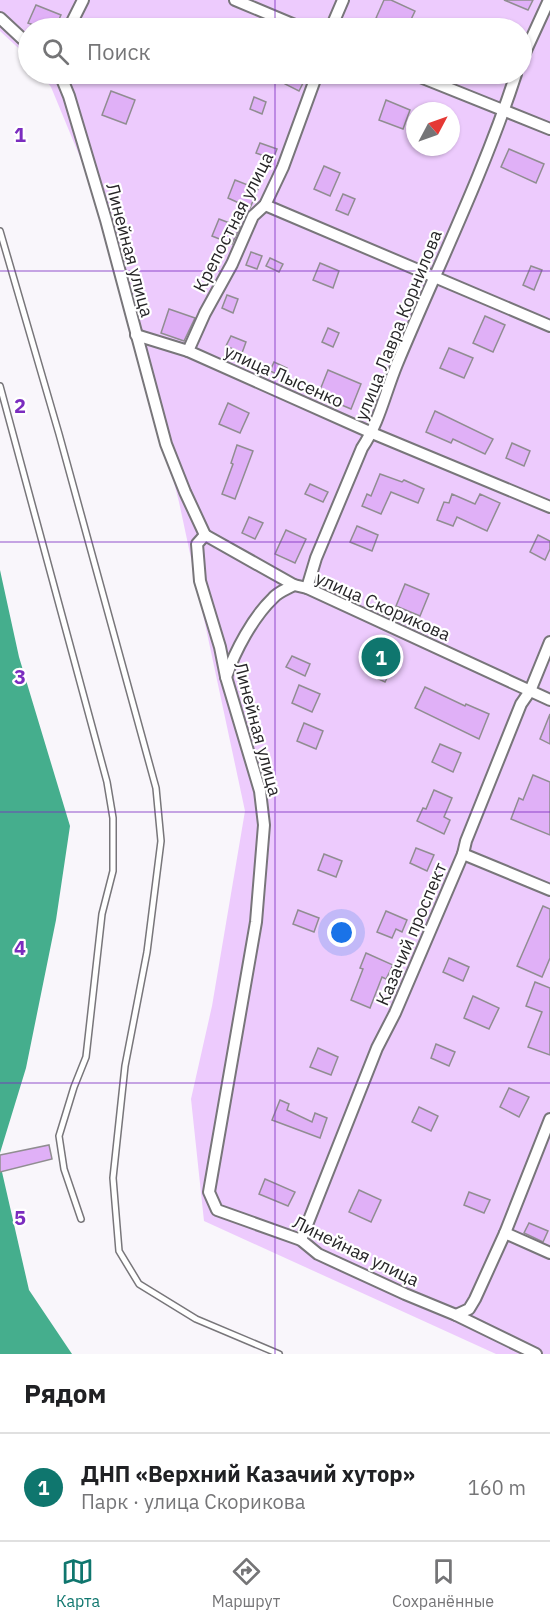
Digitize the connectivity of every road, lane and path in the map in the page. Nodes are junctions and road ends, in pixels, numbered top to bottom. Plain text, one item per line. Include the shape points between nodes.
1 (83, 0) edge
2 (235, 0) edge
3 (343, 0) edge
4 (549, 0) edge
5 (0, 18) edge
6 (74, 18) edge
7 (278, 18) edge
8 (335, 18) edge
9 (18, 35) edge
10 (532, 37) edge
11 (63, 84) edge
12 (313, 84) edge
13 (438, 84) edge
14 (513, 84) edge
15 (504, 110) junction
16 (550, 129) edge
17 (265, 205) junction
18 (0, 231) edge
19 (434, 277) junction
20 (550, 326) edge
21 (136, 335) junction
22 (188, 351) junction
23 (0, 386) edge
24 (372, 433) junction
25 (550, 507) edge
26 (206, 535) junction
27 (294, 585) junction
28 (307, 588) junction
29 (550, 642) edge
30 (226, 677) junction
31 (530, 691) junction
32 (550, 700) edge
33 (463, 854) junction
34 (550, 890) edge
35 (550, 1119) edge
36 (81, 1219) dead end
37 (505, 1233) junction
38 (301, 1240) junction
39 (550, 1253) edge
40 (456, 1315) junction
41 (279, 1354) edge
42 (536, 1354) edge

1 - 6 street
2 - 7 street
3 - 8 street
4 - 10 street
5 - 9 street
11 - 21 street, Линейная улица
12 - 17 street, Крепостная улица
13 - 15 street
14 - 15 street, улица Лавра Корнилова
15 - 16 street
15 - 19 street, улица Лавра Корнилова
17 - 19 street
17 - 22 street, Крепостная улица via 254,216
18 - 41 lane via 156,788 161,841 147,952 125,1066 113,1178 119,1251 139,1284 196,1319
19 - 20 street
19 - 24 street, улица Лавра Корнилова
21 - 22 street, улица Лысенко
21 - 26 street, Линейная улица via 166,444
22 - 24 street, улица Лысенко
23 - 36 lane via 107,782 113,818 113,871 102,914 86,1057 59,1136 64,1169
24 - 25 street, улица Лысенко
24 - 28 street, улица Лавра Корнилова via 362,448
26 - 27 street, улица Скорикова
26 - 30 street, Линейная улица via 197,544 200,581
27 - 28 street, улица Скорикова
27 - 30 street via 274,597 258,617 234,655
28 - 31 street, улица Скорикова
29 - 31 street, Казачий проспект
30 - 38 street, Линейная улица via 260,791 264,825 256,922 209,1192 218,1210
31 - 32 street, улица Скорикова
31 - 33 street, Казачий проспект via 521,704
33 - 34 street
33 - 38 street, Казачий проспект via 377,1048
35 - 37 street
37 - 39 street
37 - 40 street via 475,1299 469,1309
38 - 40 street, Линейная улица via 318,1254
40 - 42 street, Линейная улица

